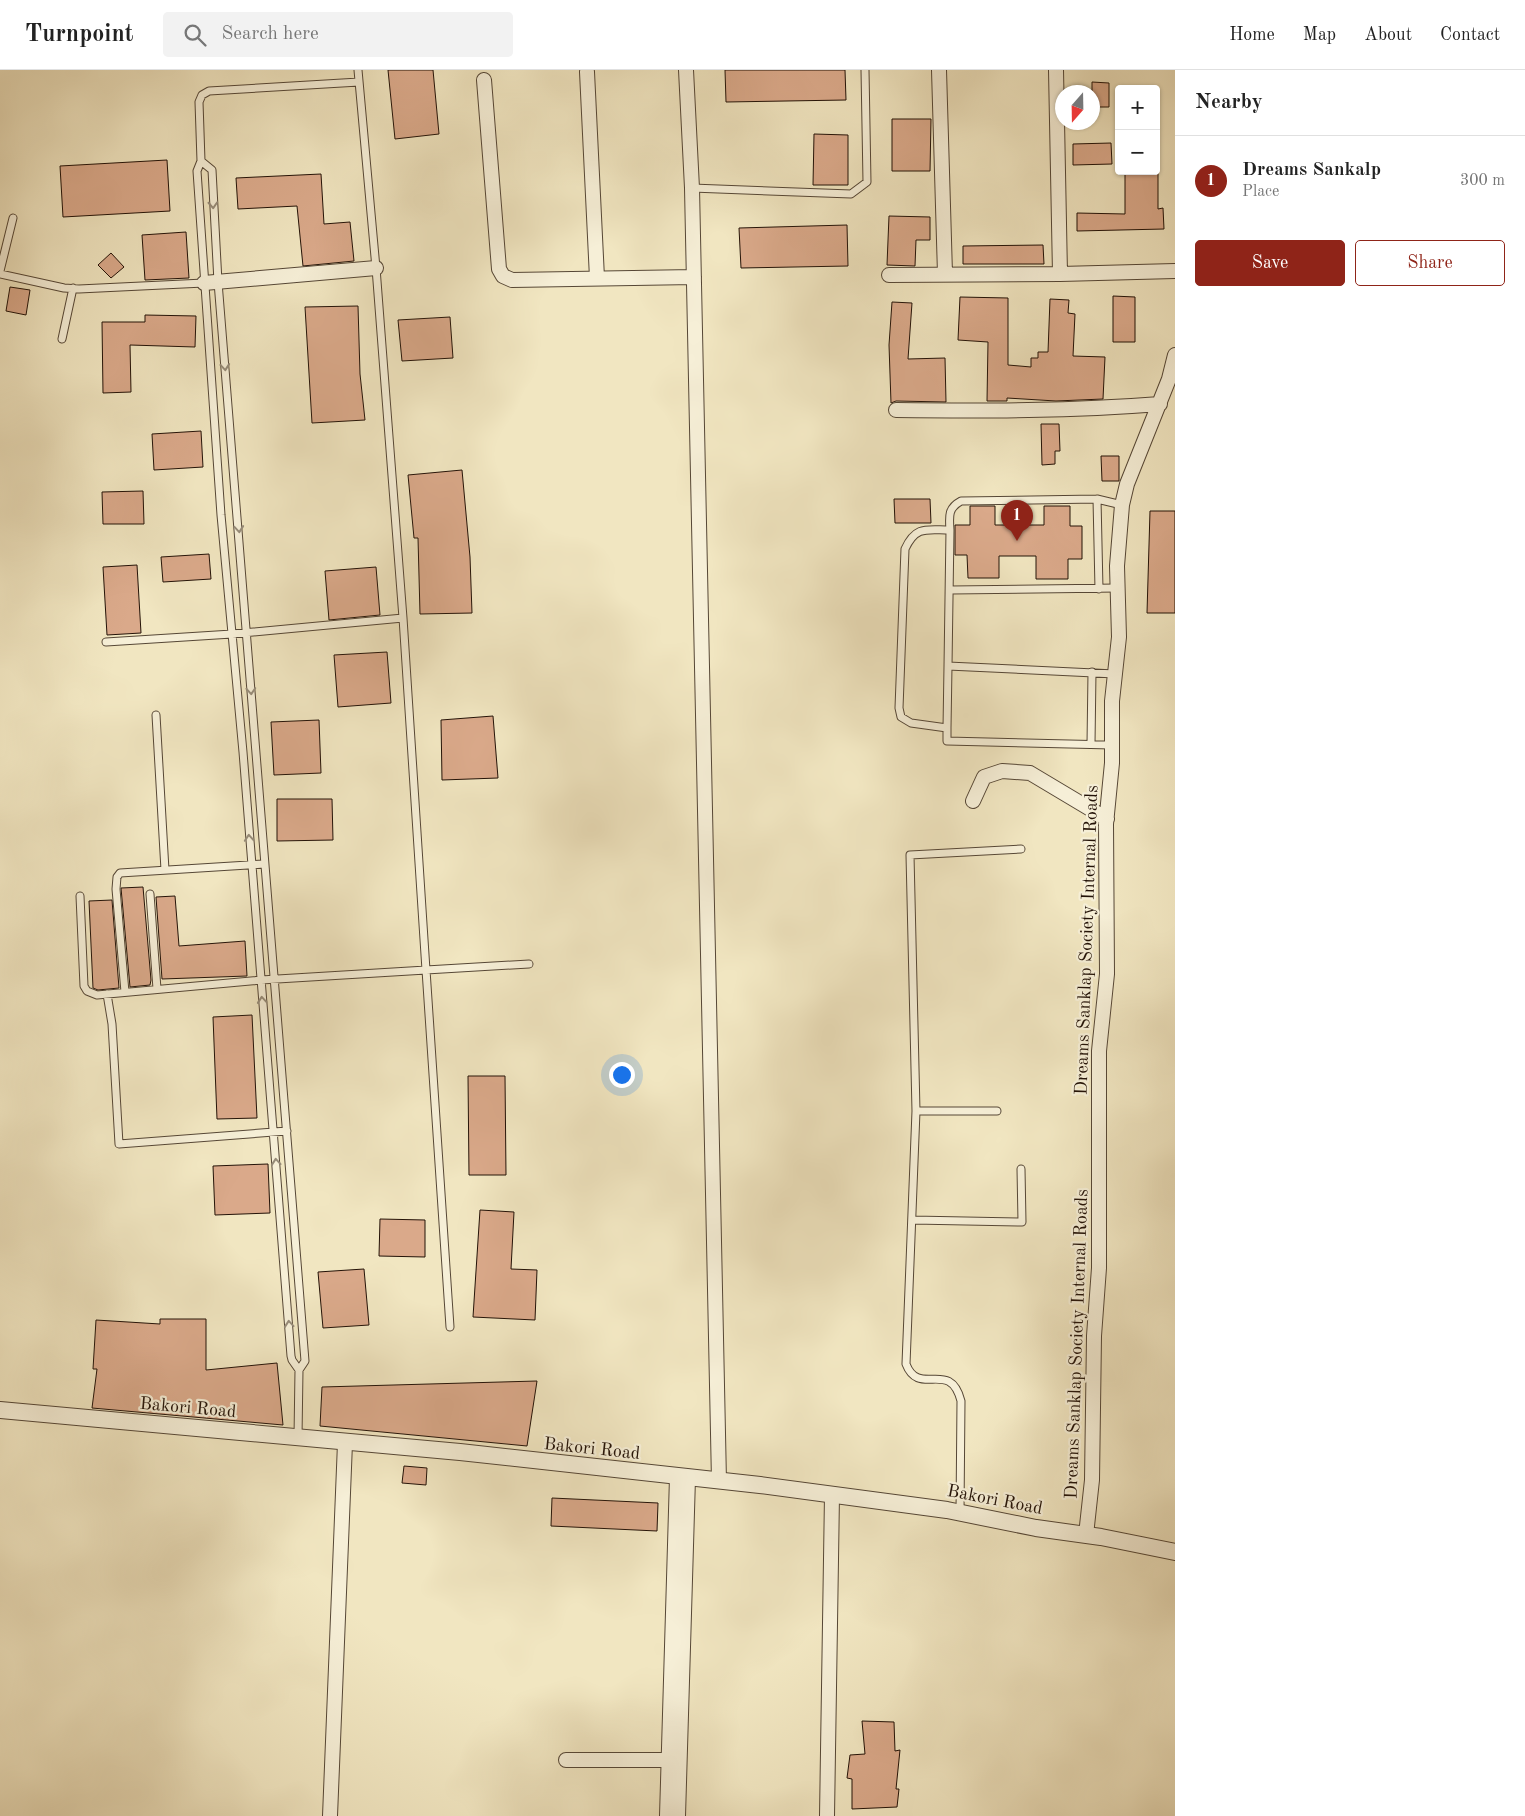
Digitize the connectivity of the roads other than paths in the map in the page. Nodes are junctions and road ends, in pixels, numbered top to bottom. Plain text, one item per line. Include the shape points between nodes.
1 (358, 70) edge
2 (686, 70) edge
3 (864, 70) edge
4 (939, 70) edge
5 (1056, 70) edge
6 (587, 72) dead end
7 (484, 80) dead end
8 (359, 82) junction
9 (202, 162) junction
10 (692, 188) junction
11 (12, 218) dead end
12 (376, 268) junction
13 (1175, 271) edge
14 (0, 273) edge
15 (944, 274) junction
16 (1060, 274) junction
17 (889, 275) dead end
18 (694, 277) junction
19 (597, 278) junction
20 (211, 282) junction
21 (73, 288) junction
22 (62, 338) dead end
23 (1175, 355) edge
24 (1160, 404) junction
25 (896, 410) dead end
26 (1097, 499) junction
27 (1122, 505) junction
28 (950, 530) junction
29 (1118, 588) junction
30 (1099, 589) junction
31 (951, 590) junction
32 (403, 618) junction
33 (247, 633) junction
34 (232, 634) junction
35 (106, 642) dead end
36 (948, 666) junction
37 (1092, 672) junction
38 (1115, 674) junction
39 (156, 715) dead end
40 (947, 728) junction
41 (1091, 744) junction
42 (1112, 744) junction
43 (972, 801) dead end
44 (1107, 819) junction
45 (1021, 849) dead end
46 (251, 864) junction
47 (264, 864) junction
48 (165, 870) junction
49 (150, 894) dead end
50 (80, 896) dead end
51 (529, 964) dead end
52 (426, 970) junction
53 (261, 980) junction
54 (275, 980) junction
55 (157, 989) junction
56 (125, 992) junction
57 (107, 994) junction
58 (916, 1111) junction
59 (997, 1112) dead end
60 (273, 1131) junction
61 (288, 1131) junction
62 (1021, 1169) dead end
63 (912, 1220) junction
64 (450, 1327) dead end
65 (299, 1370) junction
66 (0, 1410) edge
67 (298, 1438) junction
68 (345, 1443) junction
69 (682, 1477) junction
70 (719, 1481) junction
71 (832, 1494) junction
72 (960, 1513) junction
73 (1086, 1535) junction
74 (1175, 1552) edge
75 (566, 1760) dead end
76 (669, 1760) junction
77 (330, 1816) edge
78 (667, 1816) edge
79 (678, 1816) edge
80 (827, 1816) edge

1 - 8 lane
2 - 10 street
3 - 10 lane via 868,155 867,182 861,188 851,194 819,194
4 - 15 street
5 - 16 street
6 - 19 street
7 - 19 street via 499,269 503,276 512,280
8 - 9 lane via 209,91 199,102
8 - 12 lane
9 - 20 lane via 197,171
9 -> 20 lane via 212,170
10 - 18 street
11 - 14 lane
12 - 20 street
12 - 32 lane
13 - 16 street
14 - 21 lane
15 - 16 street
15 - 17 street
18 - 19 street
18 - 70 street
20 - 21 lane
20 -> 33 lane
20 - 34 lane
21 - 22 lane
23 - 24 street, Dreams Sanklap Society Internal Roads
24 - 25 street via 1100,409
24 - 27 street, Dreams Sanklap Society Internal Roads via 1127,484
26 - 27 lane
26 - 28 lane via 961,501 953,505 949,513
26 - 30 lane
27 - 29 street, Dreams Sanklap Society Internal Roads
28 - 31 lane
28 - 40 lane via 920,530 910,536 905,548 899,708 901,717 911,722
29 - 30 lane
29 - 38 street, Dreams Sanklap Society Internal Roads via 1119,637
30 - 31 lane
31 - 36 lane
32 - 33 lane
32 - 52 lane
33 - 34 lane
33 -> 47 lane
34 - 35 lane
46 -> 34 lane
36 - 37 lane
36 - 40 lane
37 - 38 lane
37 - 41 lane
38 - 42 street, Dreams Sanklap Society Internal Roads
39 - 48 lane
40 - 41 lane via 947,741
41 - 42 lane
42 - 44 street, Dreams Sanklap Society Internal Roads
43 - 44 street via 984,778 1002,771 1030,772
44 - 73 street, Dreams Sanklap Society Internal Roads via 1107,974 1099,1051 1099,1268 1094,1336 1092,1480
45 - 58 lane via 910,855
46 - 47 lane
46 - 48 lane
46 - 53 lane
47 - 54 lane
48 - 56 lane via 120,873 117,877
49 - 55 lane
50 - 57 lane via 84,986 91,993
51 - 52 lane
52 - 54 lane
52 - 64 lane
53 - 54 lane
53 - 55 lane
60 -> 53 lane
54 - 61 lane
55 - 56 lane
56 - 57 lane
57 - 60 lane via 112,1024 119,1144
58 - 59 lane
58 - 63 lane
60 - 61 lane
65 -> 60 lane via 292,1360
61 - 65 lane via 305,1356
62 - 63 lane via 1022,1222
63 - 72 lane via 906,1364 910,1374 918,1379 950,1380 957,1387 961,1401
65 - 67 lane
66 - 67 street, Bakori Road
67 - 68 street, Bakori Road
68 - 69 street, Bakori Road via 460,1452
68 - 77 street
69 - 70 street, Bakori Road
69 - 76 street
69 - 79 street
70 - 71 street, Bakori Road
71 - 72 street, Bakori Road
71 - 80 street
72 - 73 street, Bakori Road
73 - 74 street, Bakori Road
75 - 76 street
76 - 78 street

